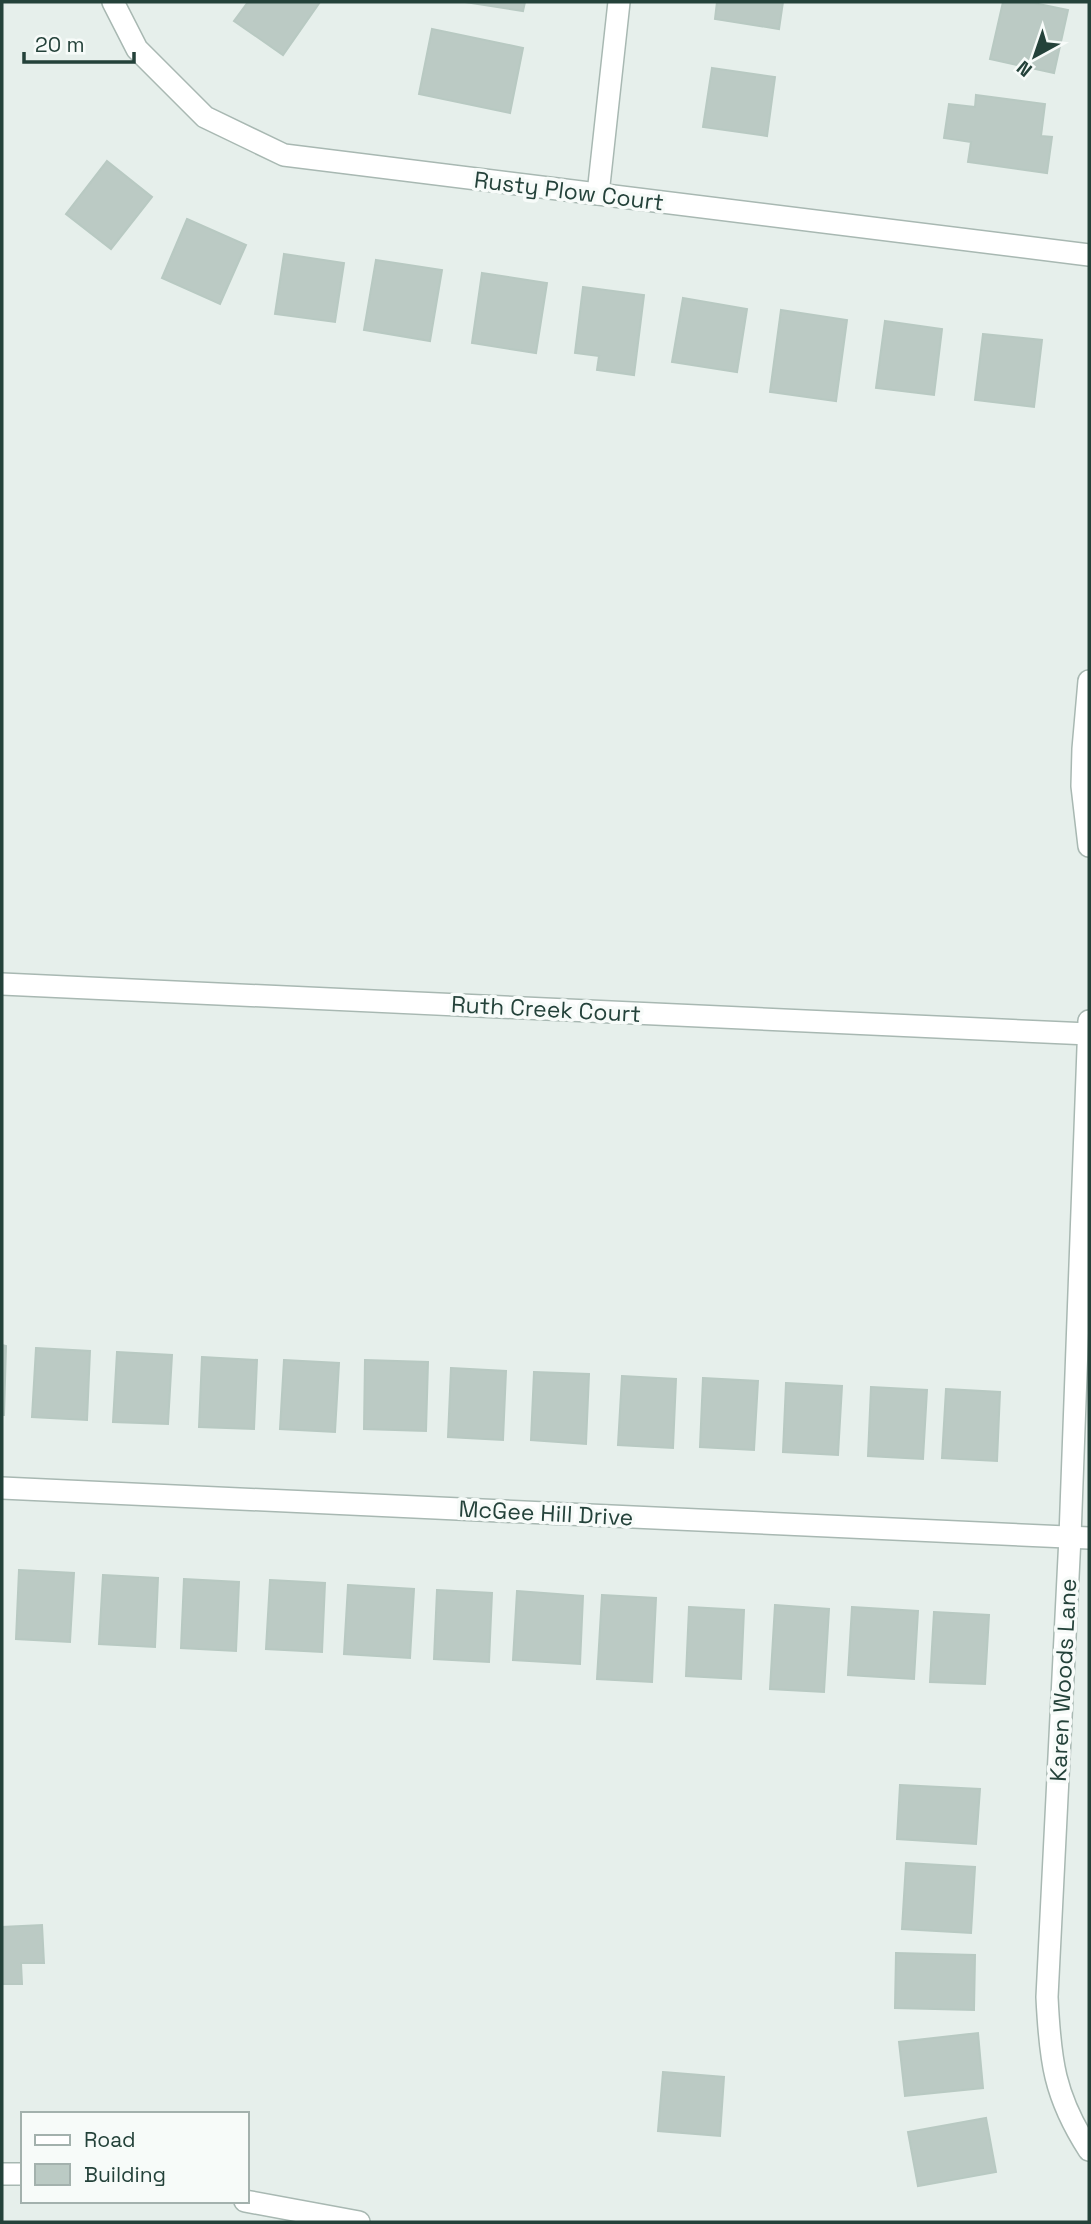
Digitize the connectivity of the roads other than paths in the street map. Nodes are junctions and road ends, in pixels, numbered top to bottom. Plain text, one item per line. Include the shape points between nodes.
1 (113, 2) edge
2 (619, 2) edge
3 (598, 194) junction
4 (1089, 255) edge
5 (1089, 681) edge
6 (1089, 846) edge
7 (2, 984) edge
8 (1089, 1021) edge
9 (1089, 1034) edge
10 (2, 1488) edge
11 (1080, 1538) edge
12 (1089, 2150) edge
13 (2, 2174) edge
14 (21, 2174) edge
15 (248, 2202) edge
16 (359, 2222) edge

1 - 3 street, Rusty Plow Court via 137,49 205,117 284,155
2 - 3 street
3 - 4 street, Rusty Plow Court
5 - 6 street via 1083,749
7 - 9 street, Ruth Creek Court
8 - 9 street, Karen Woods Lane
9 - 11 street, Karen Woods Lane
10 - 11 street, McGee Hill Drive
11 - 12 street, Karen Woods Lane via 1047,1997 1056,2084
13 - 14 street
15 - 16 street

